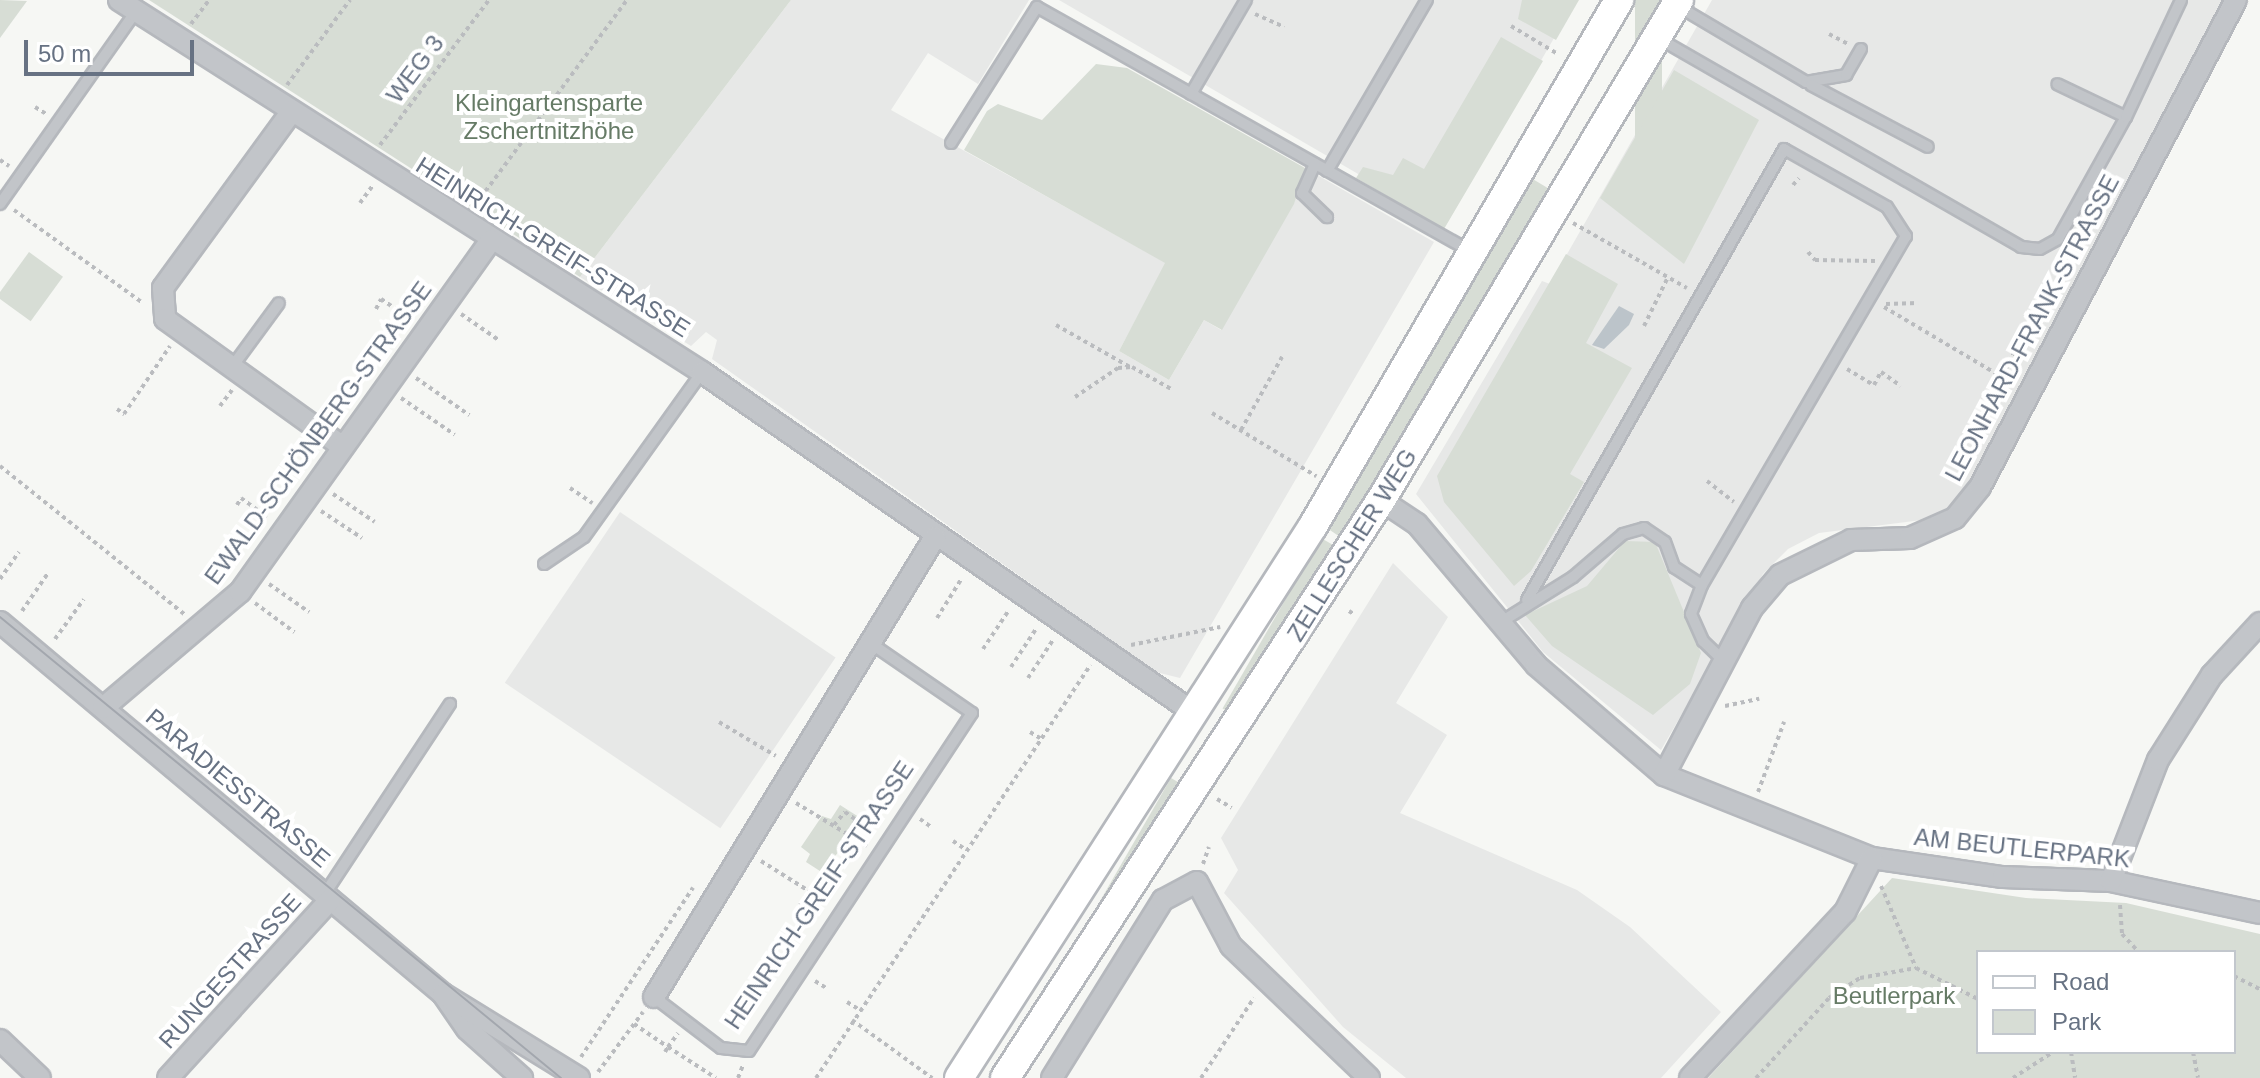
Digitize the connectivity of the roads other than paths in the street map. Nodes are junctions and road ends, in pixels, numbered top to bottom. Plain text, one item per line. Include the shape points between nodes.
1 (1427, 0) edge
2 (1619, 0) edge
3 (2181, 0) edge
4 (2236, 0) edge
5 (1677, 2) edge
6 (1244, 3) edge
7 (127, 5) edge
8 (1656, 37) junction
9 (1861, 49) dead end
10 (1806, 82) junction
11 (2057, 84) dead end
12 (1191, 94) junction
13 (284, 105) junction
14 (2126, 117) junction
15 (951, 143) dead end
16 (1928, 147) dead end
17 (1315, 164) junction
18 (1327, 171) junction
19 (1, 203) edge
20 (1327, 217) dead end
21 (491, 240) junction
22 (1472, 252) junction
23 (279, 303) dead end
24 (232, 367) junction
25 (702, 372) junction
26 (343, 447) junction
27 (1381, 500) junction
28 (935, 537) junction
29 (544, 564) dead end
30 (1702, 585) junction
31 (1527, 600) junction
32 (0, 622) edge
33 (1501, 622) junction
34 (2260, 623) edge
35 (869, 642) junction
36 (1726, 655) junction
37 (450, 704) dead end
38 (103, 708) junction
39 (1196, 714) junction
40 (1664, 775) junction
41 (1872, 858) junction
42 (2117, 882) junction
43 (327, 897) junction
44 (2260, 913) edge
45 (443, 994) junction
46 (654, 997) joint
47 (2, 1046) edge
48 (575, 1076) edge
49 (40, 1078) edge
50 (168, 1078) edge
51 (522, 1078) edge
52 (959, 1078) edge
53 (1005, 1078) edge
54 (1052, 1078) edge
55 (1369, 1078) edge
56 (1690, 1078) edge

1 - 18 lane
2 - 22 main road, ZELLESCHER WEG
3 - 14 lane
4 - 36 street, LEONHARD-FRANK-STRASSE via 1980,487 1955,518 1910,538 1851,540 1810,554 1752,608
5 - 8 main road, ZELLESCHER WEG
5 - 10 lane
6 - 12 lane
7 - 13 street, HEINRICH-GREIF-STRASSE
7 - 19 lane, HEINRICH-GREIF-STRASSE
8 - 14 lane via 2021,247 2040,249 2058,239
8 - 27 main road, ZELLESCHER WEG
9 - 10 lane via 1846,75
10 - 16 lane
11 - 14 lane
12 - 15 lane via 1037,7
12 - 17 lane
13 - 21 street, HEINRICH-GREIF-STRASSE
13 - 24 street via 163,288 173,325
17 - 18 lane
17 - 20 lane via 1302,193
18 - 22 lane
21 - 25 street, HEINRICH-GREIF-STRASSE
21 - 26 street, EWALD-SCHÖNBERG-STRASSE
22 - 39 main road, ZELLESCHER WEG
23 - 24 lane
24 - 26 street
25 - 28 street, HEINRICH-GREIF-STRASSE
25 - 29 lane via 584,537
26 - 38 street, EWALD-SCHÖNBERG-STRASSE via 240,592
27 - 33 street, AM BEUTLERPARK via 1417,524
27 - 53 main road, ZELLESCHER WEG
28 - 35 street, HEINRICH-GREIF-STRASSE
28 - 39 street, HEINRICH-GREIF-STRASSE
30 - 31 lane via 1674,567 1665,542 1644,528 1623,534 1573,577
30 - 31 lane via 1834,362 1876,302 1906,236 1901,219 1784,149 1699,294 1590,499
30 - 36 lane via 1691,614 1703,641
31 - 33 lane
32 - 38 street, PARADIESSTRASSE
33 - 40 street, AM BEUTLERPARK via 1536,665
34 - 42 street via 2212,675 2158,760
35 - 46 street, HEINRICH-GREIF-STRASSE
35 - 46 lane, HEINRICH-GREIF-STRASSE via 972,713 749,1051 721,1048
36 - 40 street, LEONHARD-FRANK-STRASSE
37 - 43 lane
38 - 43 street, PARADIESSTRASSE
39 - 52 main road, ZELLESCHER WEG
40 - 41 street, AM BEUTLERPARK
41 - 42 street, AM BEUTLERPARK via 2003,877
41 - 56 street via 1845,912
42 - 44 street, AM BEUTLERPARK
43 - 45 street, PARADIESSTRASSE
43 - 50 street, RUNGESTRASSE
45 - 48 street, PARADIESSTRASSE
45 - 51 street, PARADIESSTRASSE via 467,1029
47 - 49 street
54 - 55 street via 1163,900 1197,882 1209,915 1265,983

